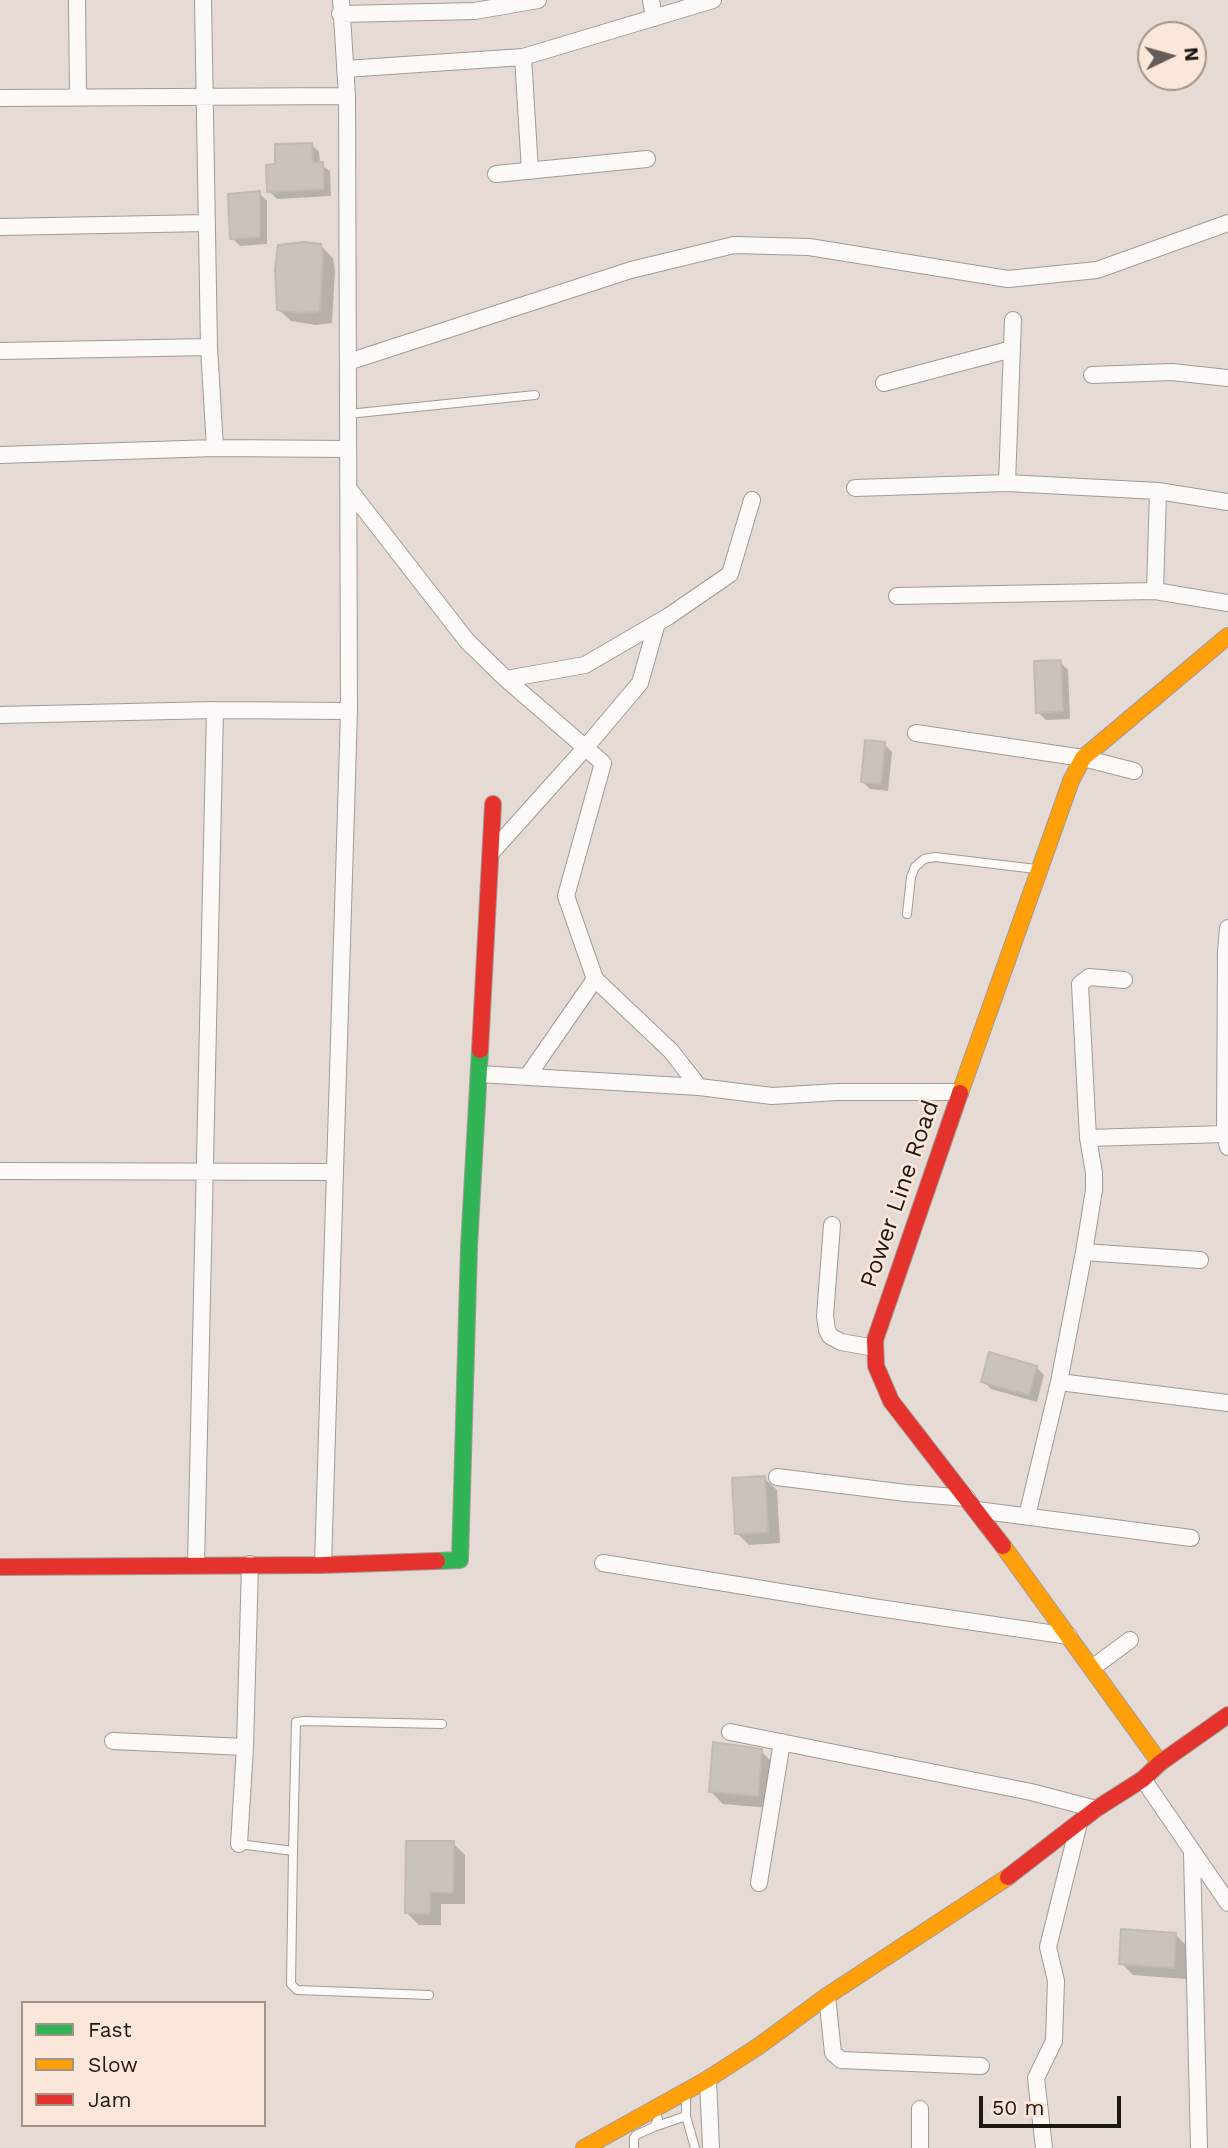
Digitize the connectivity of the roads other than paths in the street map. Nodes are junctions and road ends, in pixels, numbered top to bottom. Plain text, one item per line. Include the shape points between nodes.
1 (76, 0) edge
2 (203, 0) edge
3 (538, 0) edge
4 (651, 0) edge
5 (713, 0) edge
6 (341, 7) edge
7 (654, 19) junction
8 (523, 57) junction
9 (345, 69) junction
10 (205, 96) junction
11 (347, 96) junction
12 (78, 97) junction
13 (0, 98) edge
14 (647, 159) dead end
15 (530, 171) junction
16 (496, 174) dead end
17 (207, 223) junction
18 (1228, 223) edge
19 (0, 227) edge
20 (1013, 320) dead end
21 (209, 347) junction
22 (1012, 349) junction
23 (0, 352) edge
24 (348, 362) junction
25 (1092, 375) dead end
26 (1228, 379) edge
27 (884, 383) dead end
28 (535, 395) dead end
29 (348, 414) junction
30 (215, 448) junction
31 (348, 449) junction
32 (0, 455) edge
33 (1007, 483) junction
34 (348, 488) junction
35 (855, 488) dead end
36 (1158, 491) junction
37 (752, 500) dead end
38 (1228, 502) edge
39 (1155, 591) junction
40 (897, 596) dead end
41 (1228, 603) edge
42 (657, 623) junction
43 (1228, 636) edge
44 (506, 679) junction
45 (215, 710) junction
46 (349, 712) junction
47 (0, 715) edge
48 (916, 733) dead end
49 (586, 747) junction
50 (1083, 758) junction
51 (1134, 771) dead end
52 (494, 804) dead end
53 (491, 853) junction
54 (1039, 870) junction
55 (907, 914) dead end
56 (1228, 929) edge
57 (595, 979) junction
58 (1124, 980) dead end
59 (479, 1074) junction
60 (527, 1077) junction
61 (699, 1087) junction
62 (960, 1092) junction
63 (1088, 1138) junction
64 (1227, 1141) edge
65 (0, 1171) edge
66 (205, 1172) junction
67 (335, 1172) junction
68 (832, 1225) dead end
69 (1084, 1252) junction
70 (1200, 1260) dead end
71 (875, 1348) junction
72 (1059, 1382) junction
73 (1228, 1403) edge
74 (777, 1477) dead end
75 (972, 1504) junction
76 (1027, 1516) junction
77 (1191, 1538) dead end
78 (603, 1563) dead end
79 (250, 1564) junction
80 (196, 1565) junction
81 (323, 1565) junction
82 (0, 1567) edge
83 (1069, 1636) junction
84 (1130, 1640) dead end
85 (1092, 1668) junction
86 (1228, 1715) edge
87 (442, 1724) dead end
88 (730, 1732) dead end
89 (113, 1741) dead end
90 (782, 1742) junction
91 (245, 1746) junction
92 (1160, 1763) junction
93 (1143, 1779) junction
94 (1096, 1810) junction
95 (1079, 1824) junction
96 (239, 1844) joint
97 (293, 1851) junction
98 (1192, 1853) junction
99 (759, 1883) dead end
100 (1228, 1903) edge
101 (429, 1994) dead end
102 (827, 1996) junction
103 (981, 2066) dead end
104 (708, 2079) junction
105 (686, 2091) junction
106 (655, 2109) junction
107 (920, 2109) dead end
108 (686, 2116) junction
109 (654, 2127) junction
110 (584, 2148) edge
111 (634, 2148) edge
112 (695, 2148) edge
113 (711, 2148) edge
114 (920, 2148) edge
115 (1044, 2148) edge
116 (1199, 2148) edge

1 - 12 street
2 - 10 street
3 - 6 street via 475,11
4 - 7 street
5 - 7 street
6 - 9 street
7 - 8 street
8 - 9 street
8 - 15 street
9 - 11 street
10 - 11 street
10 - 12 street
10 - 17 street
11 - 24 street
12 - 13 street
14 - 15 street
15 - 16 street
17 - 19 street
17 - 21 street
18 - 24 street via 1097,271 1008,279 808,247 734,245 631,270
20 - 22 street
21 - 23 street
21 - 30 street
22 - 27 street
22 - 33 street
24 - 29 street
25 - 26 street via 1172,372
28 - 29 lane
29 - 31 street
30 - 31 street
30 - 32 street
31 - 34 street
33 - 35 street
33 - 36 street
34 - 44 street via 467,641
34 - 46 street
36 - 38 street
36 - 39 street
37 - 42 street via 730,574
39 - 40 street
39 - 41 street
42 - 44 street via 585,665
42 - 49 street via 640,683
43 - 50 street, Power Line Road
44 - 49 street
45 - 46 street
45 - 47 street
45 - 66 street
46 - 67 street
48 - 50 street
49 - 53 street
49 - 57 street via 603,763 565,896
50 - 51 street
50 - 54 street, Power Line Road
52 - 53 street
53 - 59 street
54 - 55 lane via 923,859 911,877
54 - 62 street, Power Line Road
56 - 64 street
57 - 60 street
57 - 61 street via 671,1051
58 - 63 street via 1089,977 1080,984
59 - 60 street
59 - 81 street via 460,1560
60 - 61 street
61 - 62 street via 772,1096
62 - 71 street, Power Line Road via 883,1311
63 - 64 street
63 - 69 street via 1094,1190
65 - 66 street
66 - 67 street
66 - 80 street
67 - 81 street
68 - 71 street via 827,1330 841,1342
69 - 70 street
69 - 72 street
71 - 75 street, Power Line Road via 876,1366 891,1401
72 - 73 street
72 - 76 street
74 - 75 street
75 - 76 street
75 - 83 street, Power Line Road
76 - 77 street
78 - 83 street
79 - 80 street
79 - 81 street
79 - 91 street
80 - 82 street
83 - 85 street, Power Line Road
84 - 85 street
85 - 92 street, Power Line Road
86 - 92 street
87 - 97 lane via 296,1722
88 - 90 street
89 - 91 street
90 - 94 street via 1031,1792
90 - 99 street
91 - 96 street
92 - 93 street
93 - 94 street
93 - 98 street
94 - 95 street
95 - 102 street via 1025,1866
95 - 115 street via 1048,1947 1056,1981 1054,2041 1036,2078
96 - 97 lane
97 - 101 lane via 291,1984 298,1990
98 - 100 street
98 - 116 street
102 - 103 street via 833,2053 841,2060
102 - 104 street
104 - 105 street
104 - 113 street
105 - 106 street
105 - 108 lane
106 - 109 lane via 658,2119
106 - 110 street
107 - 114 street
108 - 109 lane
108 - 112 lane
109 - 111 lane via 636,2135

